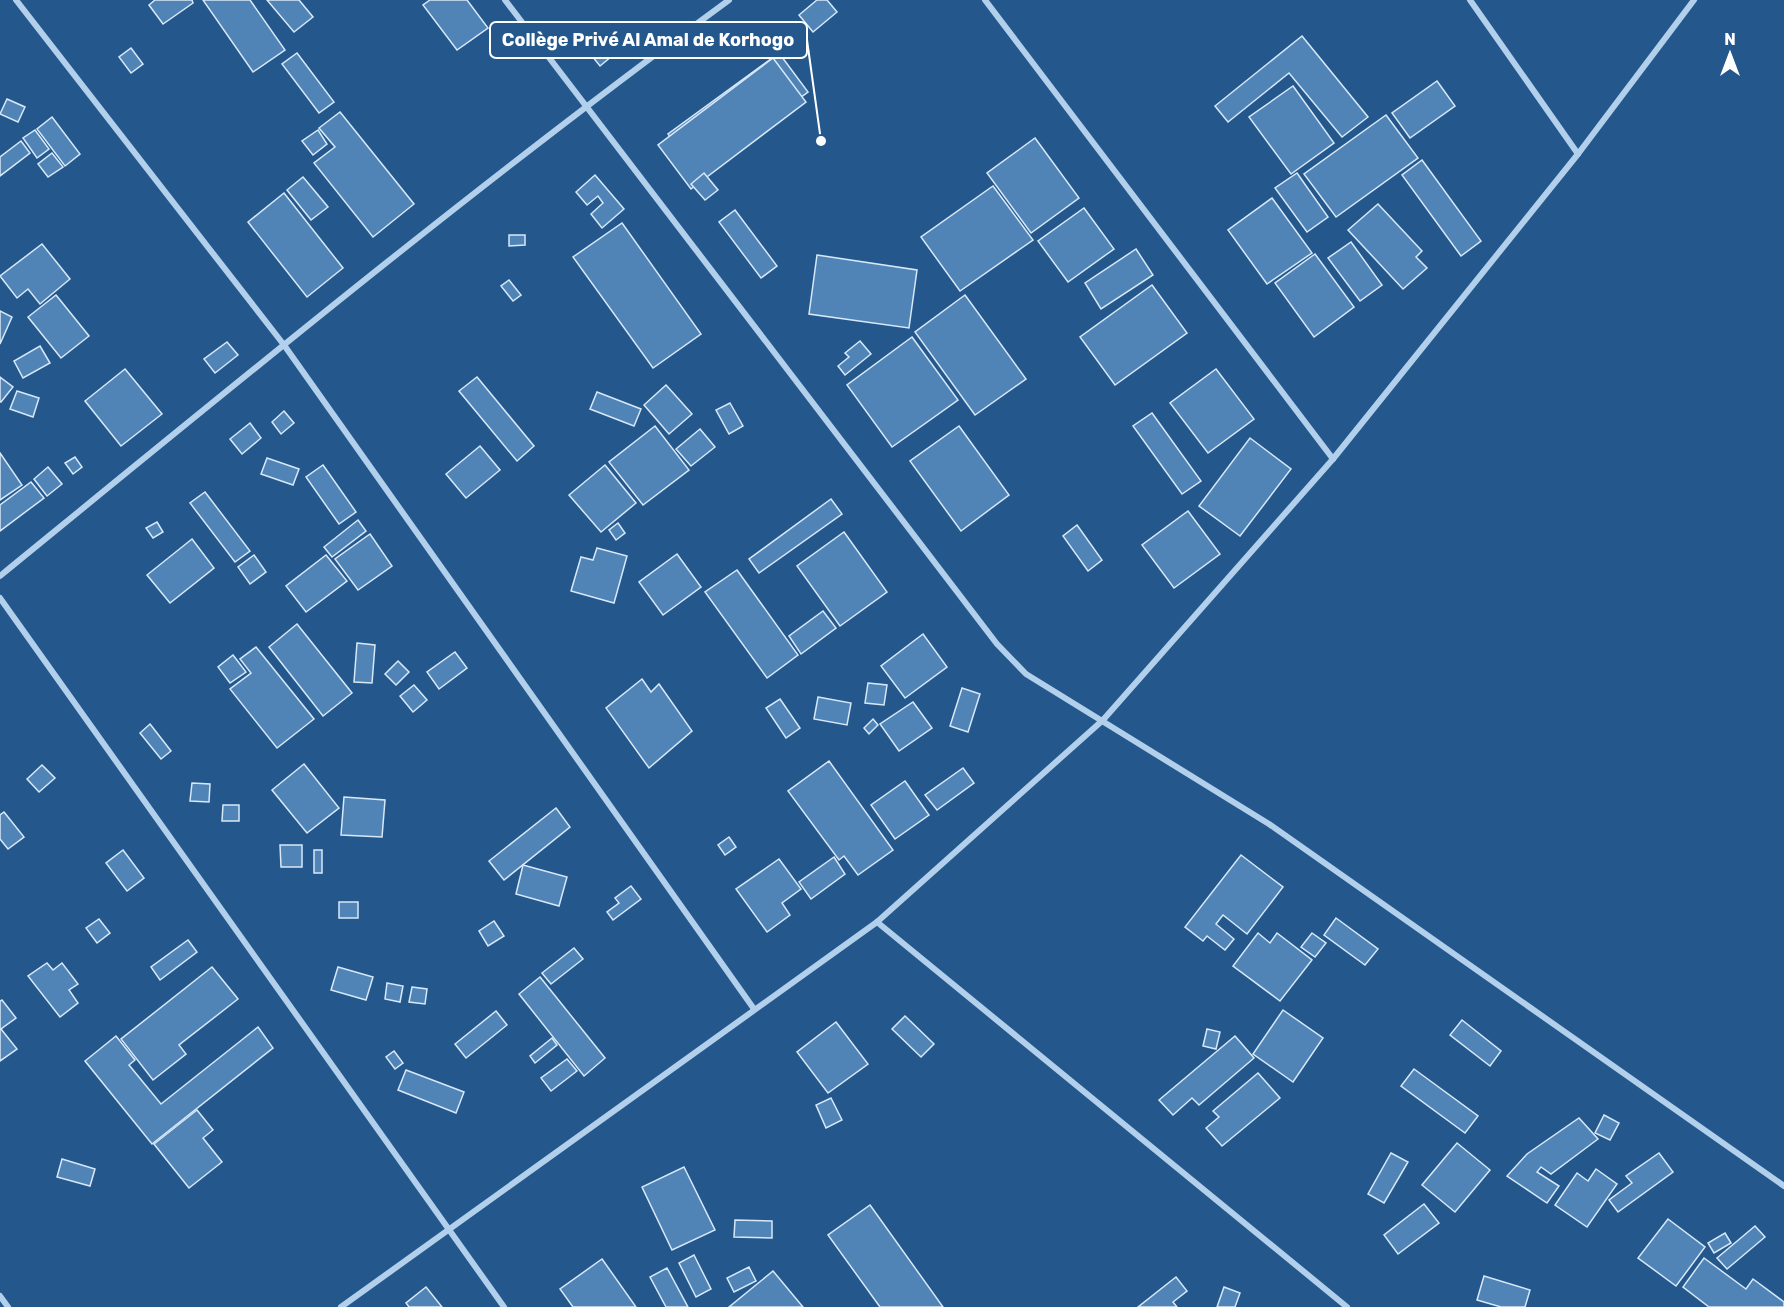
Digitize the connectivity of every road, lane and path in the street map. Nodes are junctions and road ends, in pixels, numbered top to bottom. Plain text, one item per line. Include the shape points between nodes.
1 (16, 0) edge
2 (505, 0) edge
3 (729, 0) edge
4 (985, 0) edge
5 (1470, 0) edge
6 (1694, 0) edge
7 (586, 105) junction
8 (1578, 154) junction
9 (284, 345) junction
10 (1333, 459) junction
11 (0, 576) edge
12 (0, 598) edge
13 (1103, 720) junction
14 (877, 922) junction
15 (754, 1009) junction
16 (1784, 1186) edge
17 (448, 1229) junction
18 (0, 1296) edge
19 (8, 1307) edge
20 (341, 1307) edge
21 (504, 1307) edge
22 (1347, 1307) edge

1 - 9 street
2 - 7 street
3 - 7 street
4 - 10 street
5 - 8 street
6 - 8 street
7 - 9 street
7 - 13 street via 997,644 1026,674
8 - 10 street
9 - 11 street
9 - 15 street
10 - 13 street
12 - 17 street
13 - 14 street
13 - 16 street via 1269,824
14 - 15 street
14 - 22 street
15 - 17 street
17 - 20 street
17 - 21 street
18 - 19 street

